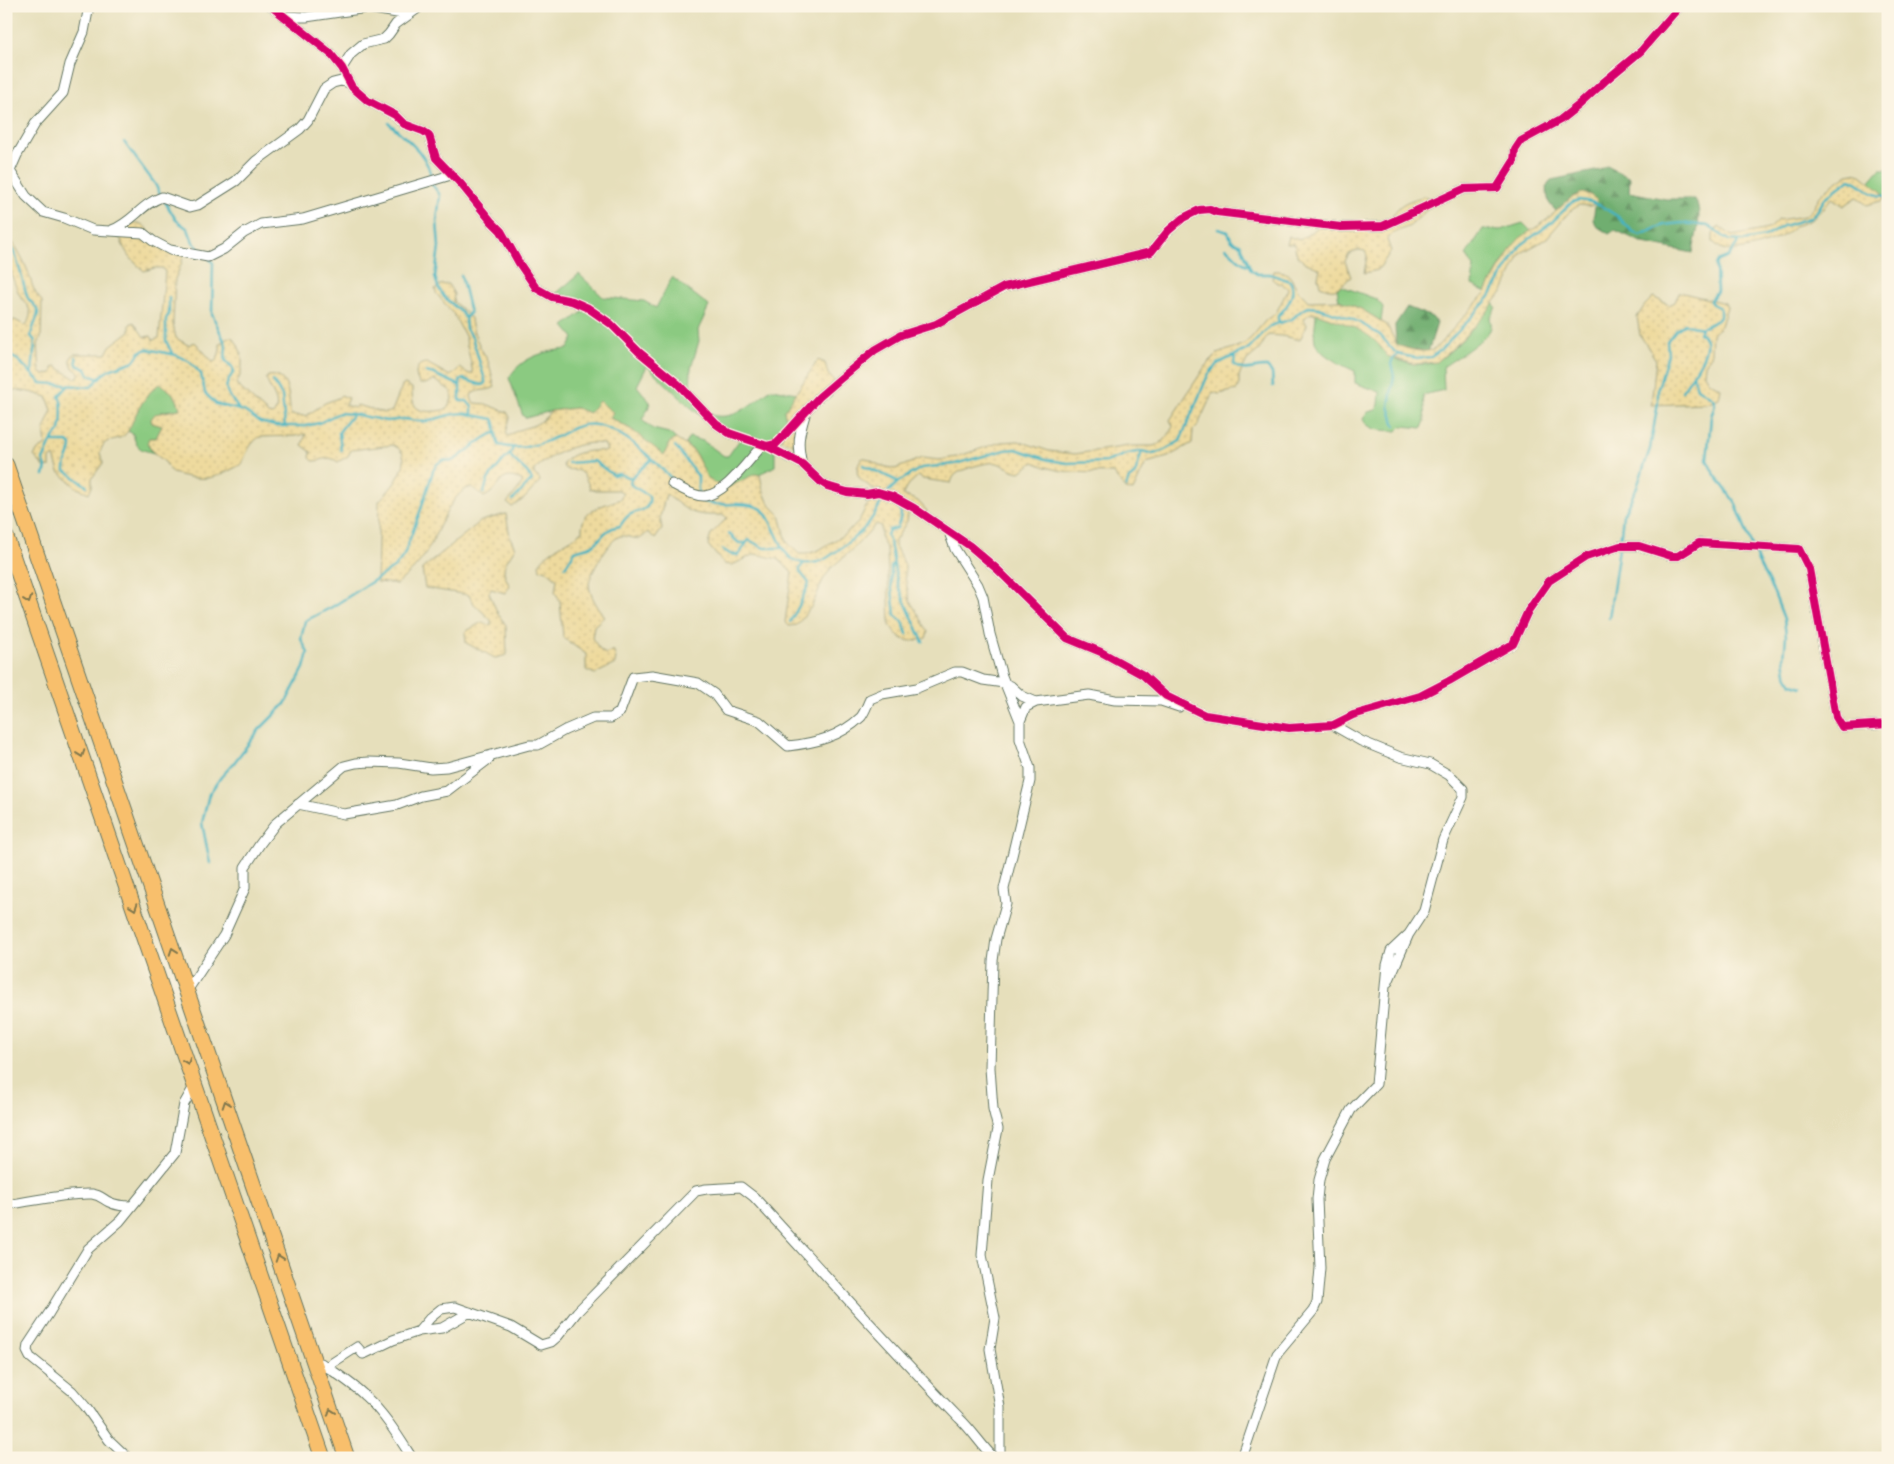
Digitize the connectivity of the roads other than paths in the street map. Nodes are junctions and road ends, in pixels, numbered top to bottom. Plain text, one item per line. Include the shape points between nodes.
1 (89, 6) edge
2 (271, 6) edge
3 (1680, 6) edge
4 (418, 9) edge
5 (283, 16) junction
6 (342, 68) junction
7 (350, 83) junction
8 (8, 172) edge
9 (451, 175) junction
10 (109, 231) junction
11 (806, 412) junction
12 (765, 446) junction
13 (802, 464) junction
14 (6, 465) edge
15 (672, 484) dead end
16 (949, 532) junction
17 (6, 537) edge
18 (9, 555) edge
19 (1004, 683) junction
20 (1036, 702) junction
21 (1205, 715) junction
22 (1020, 721) junction
23 (1888, 724) edge
24 (1333, 726) junction
25 (493, 756) junction
26 (298, 804) junction
27 (187, 991) junction
28 (195, 1085) junction
29 (6, 1205) edge
30 (132, 1206) junction
31 (470, 1312) junction
32 (419, 1331) junction
33 (313, 1358) junction
34 (326, 1366) junction
35 (128, 1458) edge
36 (323, 1458) edge
37 (347, 1458) edge
38 (412, 1458) edge
39 (994, 1458) edge
40 (1000, 1458) edge
41 (1242, 1458) edge

1 - 8 street via 84,32 70,64 63,93 35,124
2 - 5 street
3 - 11 street via 1641,50 1579,106 1522,141 1497,188 1464,189 1391,223 1372,226 1341,227 1199,210 1168,231 1151,252 1004,287 936,324 901,336 875,350
4 - 5 street via 403,14 367,8 306,17
4 - 6 street via 396,24 384,39 364,44 350,54
5 - 6 street via 330,53
6 - 7 street
7 - 9 street via 368,101 395,115 404,124 429,135 436,158
7 - 10 street via 341,81 324,89 300,129 256,161 236,181 198,206 190,207 162,196 142,208 128,223
8 - 10 street via 43,212 93,230
9 - 10 street via 303,220 261,224 208,258 170,250 143,233
9 - 12 street via 501,231 536,288 552,297 588,308 611,324 678,384 716,424 729,433
11 - 12 street via 776,444
11 - 13 street via 798,446
12 - 13 street
12 - 15 street via 717,492 704,496
13 - 16 street via 827,486 847,492 878,492 892,496
27 -> 14 highway
16 - 19 street via 955,549 983,597
16 - 21 street via 997,569 1067,638 1122,663 1143,675 1166,696
17 - 18 highway
18 -> 28 highway
19 - 20 street
19 - 22 street
19 - 25 street via 955,672 917,688 870,699 862,716 836,734 812,744 788,746 759,721 726,710 714,694 698,683 652,676 633,678 620,712 611,718 593,718 538,745
20 - 21 street via 1089,695 1115,700 1161,701
20 - 22 street via 1026,707
21 - 24 street via 1289,728
22 - 40 street via 1020,739 1030,768 1030,781 1004,889 1006,904 993,961 990,1068 998,1129 988,1180 982,1255 995,1318 990,1349 1000,1407
23 - 24 street via 1842,727 1836,717 1809,570 1798,549 1699,543 1678,556 1639,546 1620,546 1586,557 1549,581 1528,611 1513,644 1420,696 1353,715
24 - 41 street via 1400,758 1430,764 1449,775 1463,789 1463,797 1443,840 1424,911 1409,934 1391,951 1376,1084 1351,1110 1325,1159 1318,1180 1320,1268 1317,1302 1313,1312 1278,1354
25 - 26 street via 447,791 397,805 344,814
25 - 26 street via 431,768 399,762 356,762 344,766
26 - 27 street via 276,823 245,867 245,888 224,935
33 -> 27 highway
28 - 30 street via 184,1104 175,1153
28 - 36 highway
29 - 30 street via 92,1194 118,1206
30 - 35 street via 88,1249 27,1351 72,1391 109,1440
31 - 32 street via 442,1328
31 - 32 street via 455,1306 441,1309
31 - 39 street via 511,1327 541,1345 551,1342 696,1191 741,1187 754,1197
32 - 34 street via 363,1354 357,1346
33 - 34 street
37 -> 33 highway
34 - 38 street via 366,1397

